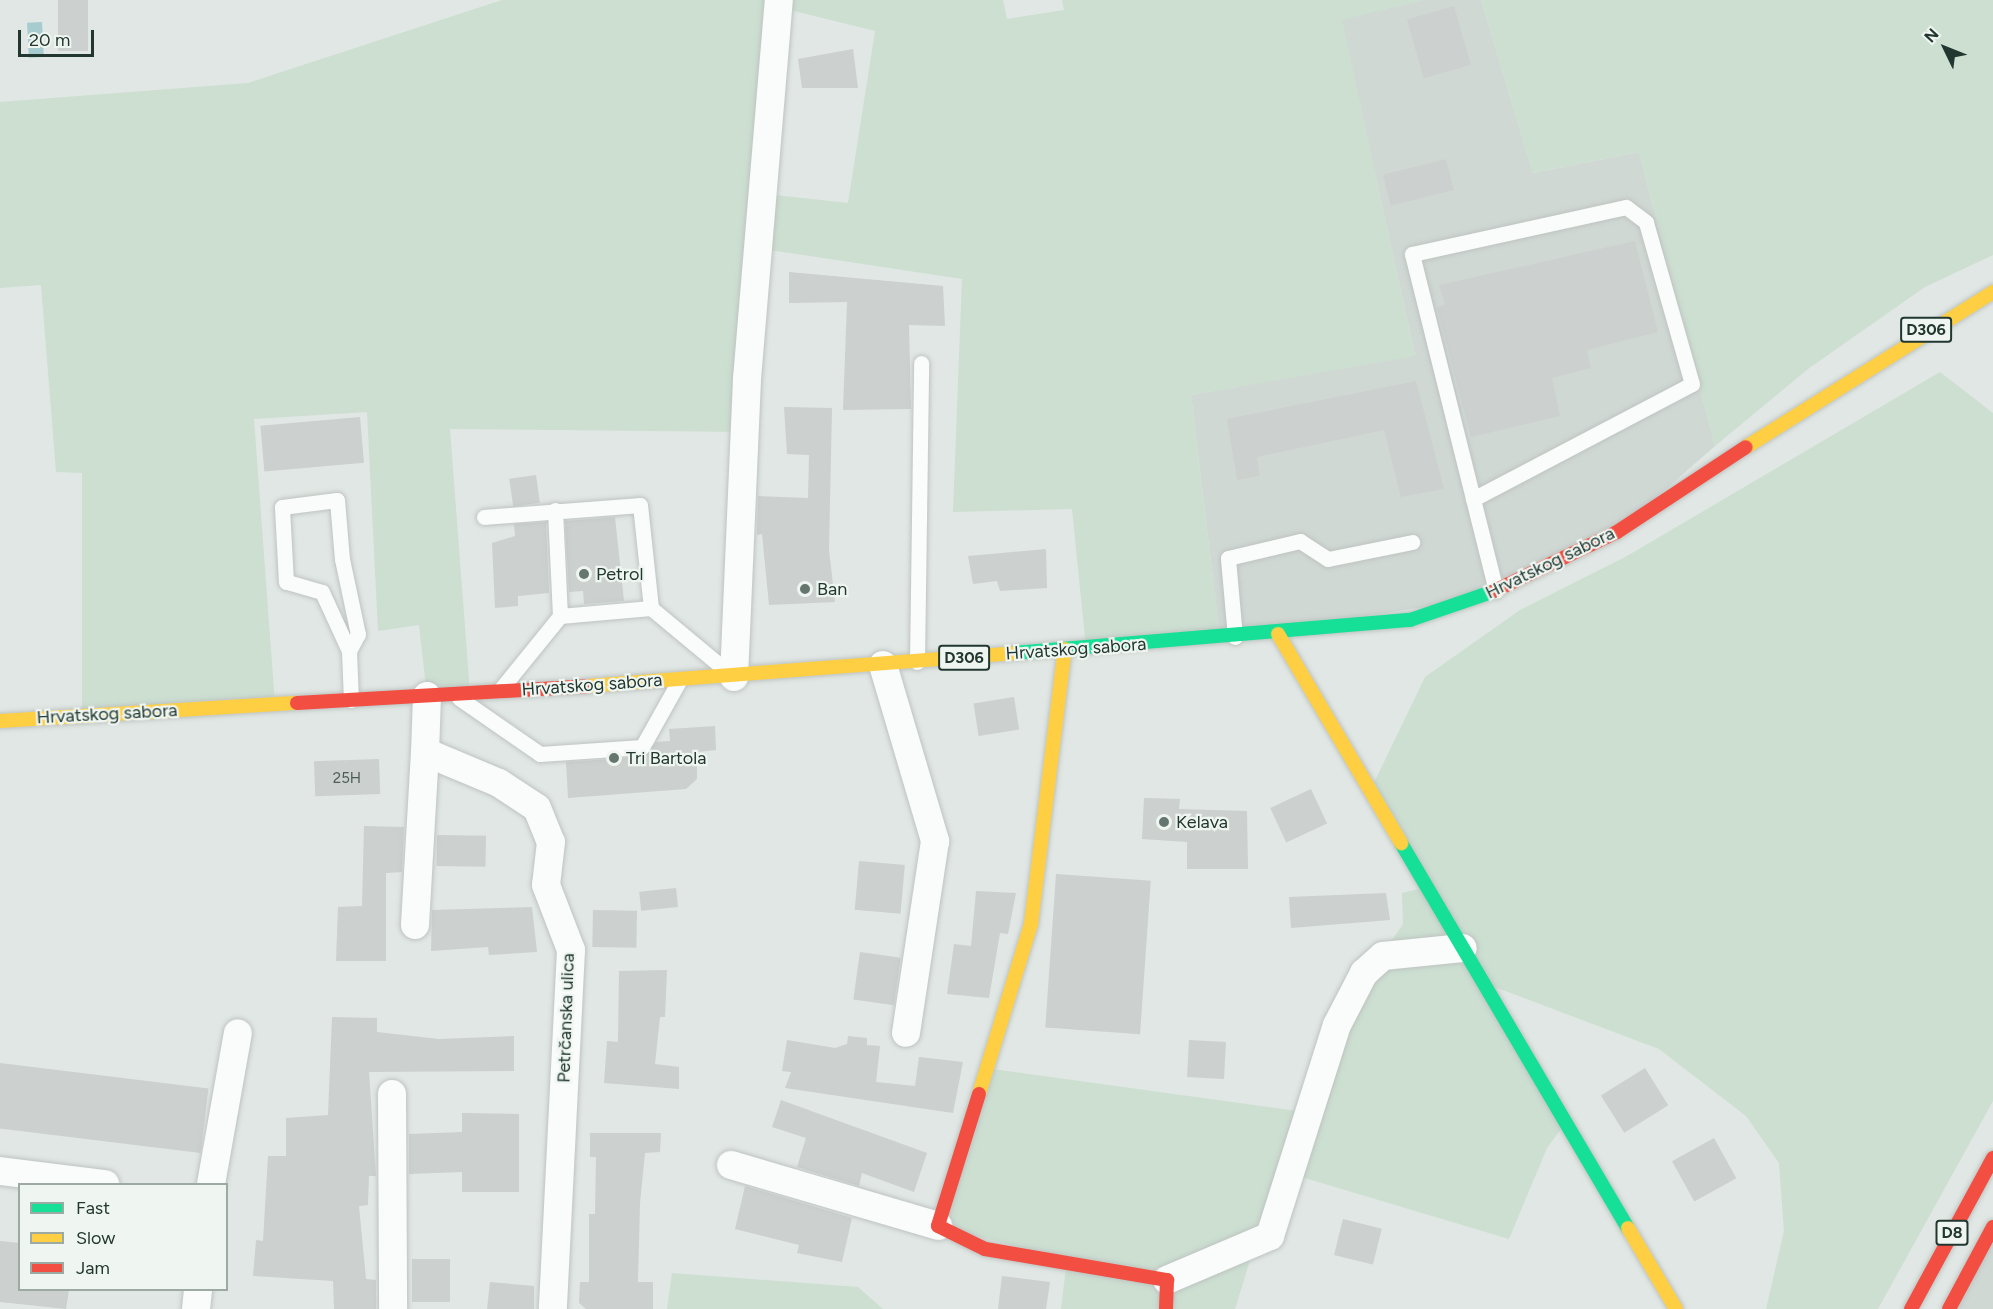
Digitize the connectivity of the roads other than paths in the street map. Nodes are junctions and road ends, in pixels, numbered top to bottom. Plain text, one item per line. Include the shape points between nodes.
1 (779, 0) edge
2 (1993, 292) edge
3 (921, 363) dead end
4 (1473, 499) junction
5 (555, 510) junction
6 (484, 517) dead end
7 (1412, 542) dead end
8 (1496, 591) junction
9 (651, 608) junction
10 (560, 616) junction
11 (1278, 634) junction
12 (1235, 637) junction
13 (1065, 649) junction
14 (349, 651) junction
15 (917, 662) junction
16 (883, 665) junction
17 (734, 677) junction
18 (680, 680) junction
19 (499, 692) junction
20 (440, 695) junction
21 (351, 700) junction
22 (0, 721) edge
23 (425, 752) junction
24 (415, 925) dead end
25 (1463, 948) junction
26 (238, 1033) dead end
27 (906, 1033) dead end
28 (392, 1094) dead end
29 (1993, 1158) edge
30 (731, 1165) dead end
31 (0, 1172) edge
32 (89, 1183) edge
33 (211, 1183) edge
34 (938, 1226) junction
35 (1993, 1227) edge
36 (1167, 1280) junction
37 (198, 1291) edge
38 (196, 1309) edge
39 (393, 1309) edge
40 (553, 1309) edge
41 (1166, 1309) edge
42 (1676, 1309) edge
43 (1911, 1309) edge
44 (1949, 1309) edge

1 - 17 street via 747,379
2 - 8 main road, Hrvatskog sabora / D306 via 1918,335 1668,501
3 - 15 lane
4 - 4 lane via 1692,384 1646,222 1626,207 1412,254
4 - 8 lane
5 - 6 lane
5 - 9 lane via 640,505
5 - 10 lane
7 - 12 lane via 1328,559 1300,542 1228,558
8 - 11 main road, Hrvatskog sabora / D306 via 1410,620
9 - 10 lane
9 - 17 lane
10 - 19 lane
11 - 12 main road, Hrvatskog sabora / D306
11 - 25 main road
12 - 13 main road, Hrvatskog sabora / D306
13 - 15 main road, Hrvatskog sabora / D306
13 - 34 main road via 1031,924
14 - 14 lane via 358,634 342,559 337,500 282,507 286,582 322,591
14 - 21 lane
15 - 16 main road, Hrvatskog sabora / D306
16 - 17 main road, Hrvatskog sabora / D306
16 - 27 street via 935,841
17 - 18 main road, Hrvatskog sabora / D306
18 - 19 main road, Hrvatskog sabora / D306
18 - 20 lane via 642,747 540,754
19 - 20 main road, Hrvatskog sabora / D306
20 - 21 main road, Hrvatskog sabora / D306
20 - 23 street
21 - 22 main road, Hrvatskog sabora / D306
23 - 24 street
23 - 40 street, Petrčanska ulica via 499,783 537,808 551,842 546,885 571,950
25 - 36 street via 1383,956 1364,973 1337,1025 1270,1236
25 - 42 main road
26 - 33 street
28 - 39 street
29 - 43 main road, D8
30 - 34 street
31 - 32 street
34 - 36 main road via 985,1249 1067,1258
35 - 44 main road, D8
36 - 41 main road
37 - 38 street

